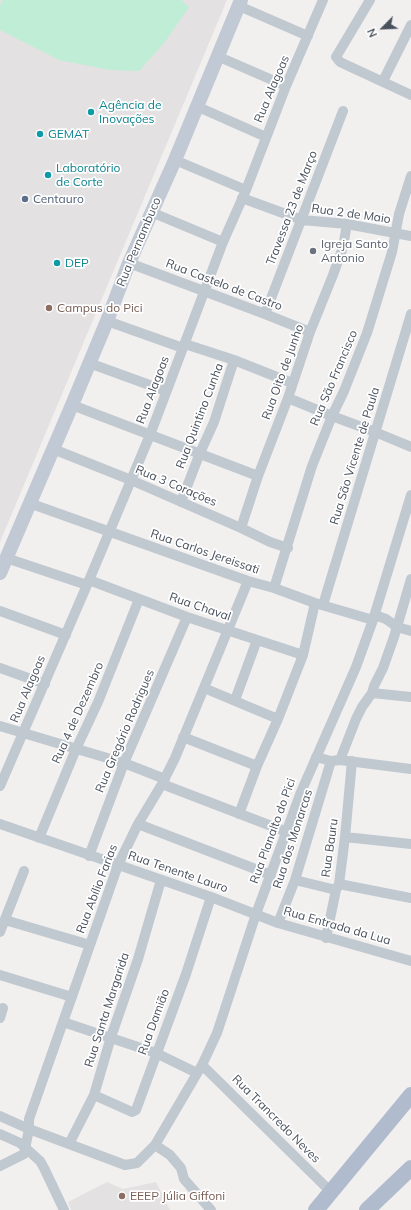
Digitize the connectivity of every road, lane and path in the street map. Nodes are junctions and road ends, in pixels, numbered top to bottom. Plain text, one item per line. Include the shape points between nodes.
1 (323, 0) edge
2 (370, 0) edge
3 (240, 3) edge
4 (411, 25) edge
5 (308, 36) junction
6 (217, 56) junction
7 (383, 81) junction
8 (286, 86) junction
9 (411, 95) edge
10 (196, 106) junction
11 (343, 111) dead end
12 (266, 137) junction
13 (175, 160) junction
14 (411, 176) edge
15 (244, 194) junction
16 (151, 212) junction
17 (302, 220) junction
18 (347, 224) junction
19 (395, 233) junction
20 (411, 236) edge
21 (223, 242) junction
22 (129, 262) junction
23 (205, 292) junction
24 (265, 314) junction
25 (411, 314) edge
26 (107, 321) junction
27 (310, 332) junction
28 (184, 346) junction
29 (234, 360) junction
30 (89, 363) junction
31 (292, 383) junction
32 (166, 391) junction
33 (288, 398) junction
34 (72, 405) junction
35 (332, 416) junction
36 (375, 432) junction
37 (150, 435) junction
38 (411, 447) edge
39 (53, 449) junction
40 (200, 453) junction
41 (258, 476) junction
42 (131, 480) junction
43 (411, 495) edge
44 (181, 502) junction
45 (29, 503) junction
46 (241, 528) junction
47 (109, 532) junction
48 (288, 548) junction
49 (6, 558) junction
50 (0, 573) edge
51 (411, 579) edge
52 (248, 581) junction
53 (88, 582) junction
54 (274, 588) junction
55 (139, 599) junction
56 (319, 604) junction
57 (0, 611) edge
58 (187, 617) junction
59 (374, 618) junction
60 (397, 627) junction
61 (228, 631) junction
62 (411, 631) edge
63 (66, 635) junction
64 (257, 640) junction
65 (303, 655) junction
66 (0, 668) edge
67 (44, 684) junction
68 (204, 688) junction
69 (372, 693) junction
70 (411, 697) edge
71 (235, 700) junction
72 (278, 719) junction
73 (0, 726) edge
74 (24, 733) junction
75 (183, 737) junction
76 (76, 749) junction
77 (316, 757) junction
78 (336, 761) junction
79 (352, 762) junction
80 (124, 763) junction
81 (257, 766) junction
82 (411, 768) edge
83 (163, 782) junction
84 (0, 785) edge
85 (239, 814) junction
86 (0, 824) edge
87 (138, 824) junction
88 (287, 832) junction
89 (345, 837) junction
90 (39, 838) junction
91 (411, 844) edge
92 (90, 856) junction
93 (118, 865) junction
94 (24, 871) dead end
95 (271, 875) junction
96 (161, 880) junction
97 (295, 880) junction
98 (337, 887) junction
99 (211, 897) junction
100 (411, 898) edge
101 (256, 914) junction
102 (5, 920) junction
103 (278, 923) junction
104 (0, 932) edge
105 (326, 938) junction
106 (90, 946) junction
107 (411, 961) edge
108 (0, 975) edge
109 (72, 997) junction
110 (63, 1022) junction
111 (111, 1037) junction
112 (156, 1053) junction
113 (200, 1069) junction
114 (94, 1095) junction
115 (411, 1095) edge
116 (0, 1116) edge
117 (29, 1129) junction
118 (0, 1134) edge
119 (70, 1144) junction
120 (155, 1145) junction
121 (25, 1149) junction
122 (0, 1166) edge
123 (411, 1168) edge
124 (332, 1192) junction
125 (64, 1210) edge
126 (211, 1210) edge
127 (316, 1210) edge
128 (367, 1210) edge

1 - 5 street, Rua Alagoas
2 - 7 street via 336,55 340,62
3 - 5 street
3 - 6 street, Rua Pernambuco
4 - 7 street
5 - 8 street, Rua Alagoas
6 - 8 street
6 - 10 street, Rua Pernambuco
7 - 9 street
8 - 12 street, Rua Alagoas
10 - 12 street
10 - 13 street, Rua Pernambuco
11 - 17 street, Travessa 23 de Março
12 - 15 street, Rua Alagoas
13 - 15 street, Rua 2 de Maio
13 - 16 street, Rua Pernambuco
14 - 19 street, Rua São Francisco
15 - 17 street, Rua 2 de Maio
15 - 21 street, Rua Alagoas
16 - 21 street
16 - 22 street, Rua Pernambuco
17 - 18 street, Rua 2 de Maio
17 - 24 street, Travessa 23 de Março
18 - 19 street, Rua 2 de Maio
18 - 27 street, Rua Oito de Junho via 342,247
19 - 20 street, Rua 2 de Maio
19 - 35 street, Rua São Francisco via 392,252 367,333
21 - 23 street, Rua Alagoas
22 - 23 street, Rua Castelo de Castro
22 - 26 street, Rua Pernambuco
23 - 24 street, Rua Castelo de Castro
23 - 28 street, Rua Alagoas
24 - 27 street, Rua Castelo de Castro
25 - 36 street, Rua São Vicente de Paula
26 - 28 street
26 - 30 street, Rua Pernambuco
27 - 31 street, Rua Oito de Junho
28 - 29 street
28 - 32 street, Rua Alagoas
29 - 31 street
29 - 40 street, Rua Quintino Cunha via 214,422
30 - 32 street
30 - 34 street, Rua Pernambuco
31 - 33 street, Rua Oito de Junho
32 - 37 street, Rua Alagoas
33 - 35 street
33 - 41 street, Rua Oito de Junho
34 - 37 street
34 - 39 street, Rua Pernambuco
35 - 36 street
35 - 48 street, Rua São Francisco via 312,466
36 - 38 street
36 - 56 street, Rua São Vicente de Paula
37 - 40 street
37 - 42 street, Rua Alagoas
39 - 42 street, Rua 3 Corações
39 - 45 street, Rua Pernambuco
40 - 41 street
40 - 44 street, Rua Quintino Cunha
41 - 46 street, Rua Oito de Junho
42 - 44 street, Rua 3 Corações
42 - 47 street, Rua Alagoas
43 - 59 street, Rua Planalto do Pici
44 - 46 street, Rua 3 Corações
45 - 47 street, Rua Carlos Jereissati
45 - 49 street, Rua Pernambuco
46 - 48 street, Rua 3 Corações
47 - 52 street, Rua Carlos Jereissati
47 - 53 street, Rua Alagoas
48 - 54 street, Rua São Francisco
49 - 50 street, Rua Pernambuco
49 - 53 street, Rua Chaval
51 - 60 street, Rua dos Monarcas
52 - 54 street, Rua Carlos Jereissati
52 - 61 street, Rua Abílio Farias
53 - 55 street, Rua Chaval
53 - 63 street, Rua Alagoas
54 - 56 street, Rua Carlos Jereissati
55 - 58 street, Rua Chaval
55 - 76 street, Rua 4 de Dezembro via 98,702
56 - 59 street, Rua Carlos Jereissati
56 - 65 street, Rua São Vicente de Paula
57 - 63 street
58 - 61 street, Rua Chaval
58 - 80 street, Rua Gregório Rodrigues
59 - 60 street, Rua Carlos Jereissati via 386,620
59 - 77 street, Rua Planalto do Pici via 356,667
60 - 62 street, Rua Carlos Jereissati
60 - 69 street, Rua dos Monarcas
61 - 64 street, Rua Chaval
61 - 68 street, Rua Abílio Farias
63 - 67 street, Rua Alagoas
64 - 65 street, Rua Chaval
64 - 71 street
65 - 72 street, Rua São Vicente de Paula
66 - 67 street
67 - 74 street, Rua Alagoas
68 - 71 street
68 - 75 street, Rua Abílio Farias
69 - 70 street
69 - 78 street, Rua dos Monarcas via 362,707
71 - 72 street
72 - 81 street, Rua São Vicente de Paula
73 - 74 street
74 - 76 street
74 - 84 street, Rua Alagoas
75 - 81 street
75 - 83 street, Rua Abílio Farias
76 - 80 street
76 - 90 street, Rua 4 de Dezembro
77 - 78 street
77 - 88 street, Rua Planalto do Pici
78 - 79 street
78 - 97 street, Rua dos Monarcas
79 - 82 street
79 - 89 street, Rua Bauru
80 - 83 street
80 - 92 street, Rua Gregório Rodrigues
81 - 85 street, Rua São Vicente de Paula
83 - 85 street
83 - 87 street, Rua Abílio Farias
85 - 88 street
86 - 90 street, Rua Tenente Lauro
87 - 93 street, Rua Abílio Farias
87 - 95 street
88 - 95 street, Rua Planalto do Pici
89 - 91 street
89 - 98 street, Rua Bauru
90 - 92 street, Rua Tenente Lauro
92 - 93 street, Rua Tenente Lauro
93 - 96 street, Rua Tenente Lauro
93 - 106 street, Rua Abílio Farias
94 - 102 street
95 - 101 street, Rua Planalto do Pici
96 - 99 street, Rua Tenente Lauro
96 - 111 street, Rua Santa Margarida via 138,959
97 - 98 street
97 - 103 street, Rua dos Monarcas
98 - 100 street
98 - 105 street, Rua Bauru
99 - 101 street, Rua Tenente Lauro
99 - 112 street, Rua Damião via 186,974
101 - 103 street, Rua Entrada da Lua
101 - 113 street, Rua Planalto do Pici via 217,1033
102 - 104 street
102 - 106 street
103 - 105 street, Rua Entrada da Lua
105 - 107 street, Rua Entrada da Lua
106 - 109 street, Rua Abílio Farias
108 - 109 street
109 - 110 street, Rua Abílio Farias
110 - 111 street, Rua Trancredo Neves
110 - 117 street, Rua Abílio Farias via 29,1119
111 - 112 street, Rua Trancredo Neves
111 - 114 street, Rua Santa Margarida
112 - 113 street, Rua Trancredo Neves
112 - 114 street, Rua Damião via 134,1112
113 - 120 street, Rua Planalto do Pici
113 - 124 street, Rua Trancredo Neves
114 - 119 street, Rua Santa Margarida
115 - 124 main road
116 - 117 street
117 - 119 street
117 - 121 street, Rua Abílio Farias
118 - 121 street via 20,1143
119 - 120 street, Rua Planalto do Pici via 125,1165 137,1163
120 - 126 street via 170,1155 181,1168 184,1179
121 - 122 street via 24,1154
121 - 125 street via 40,1161
123 - 128 main road
124 - 127 main road

